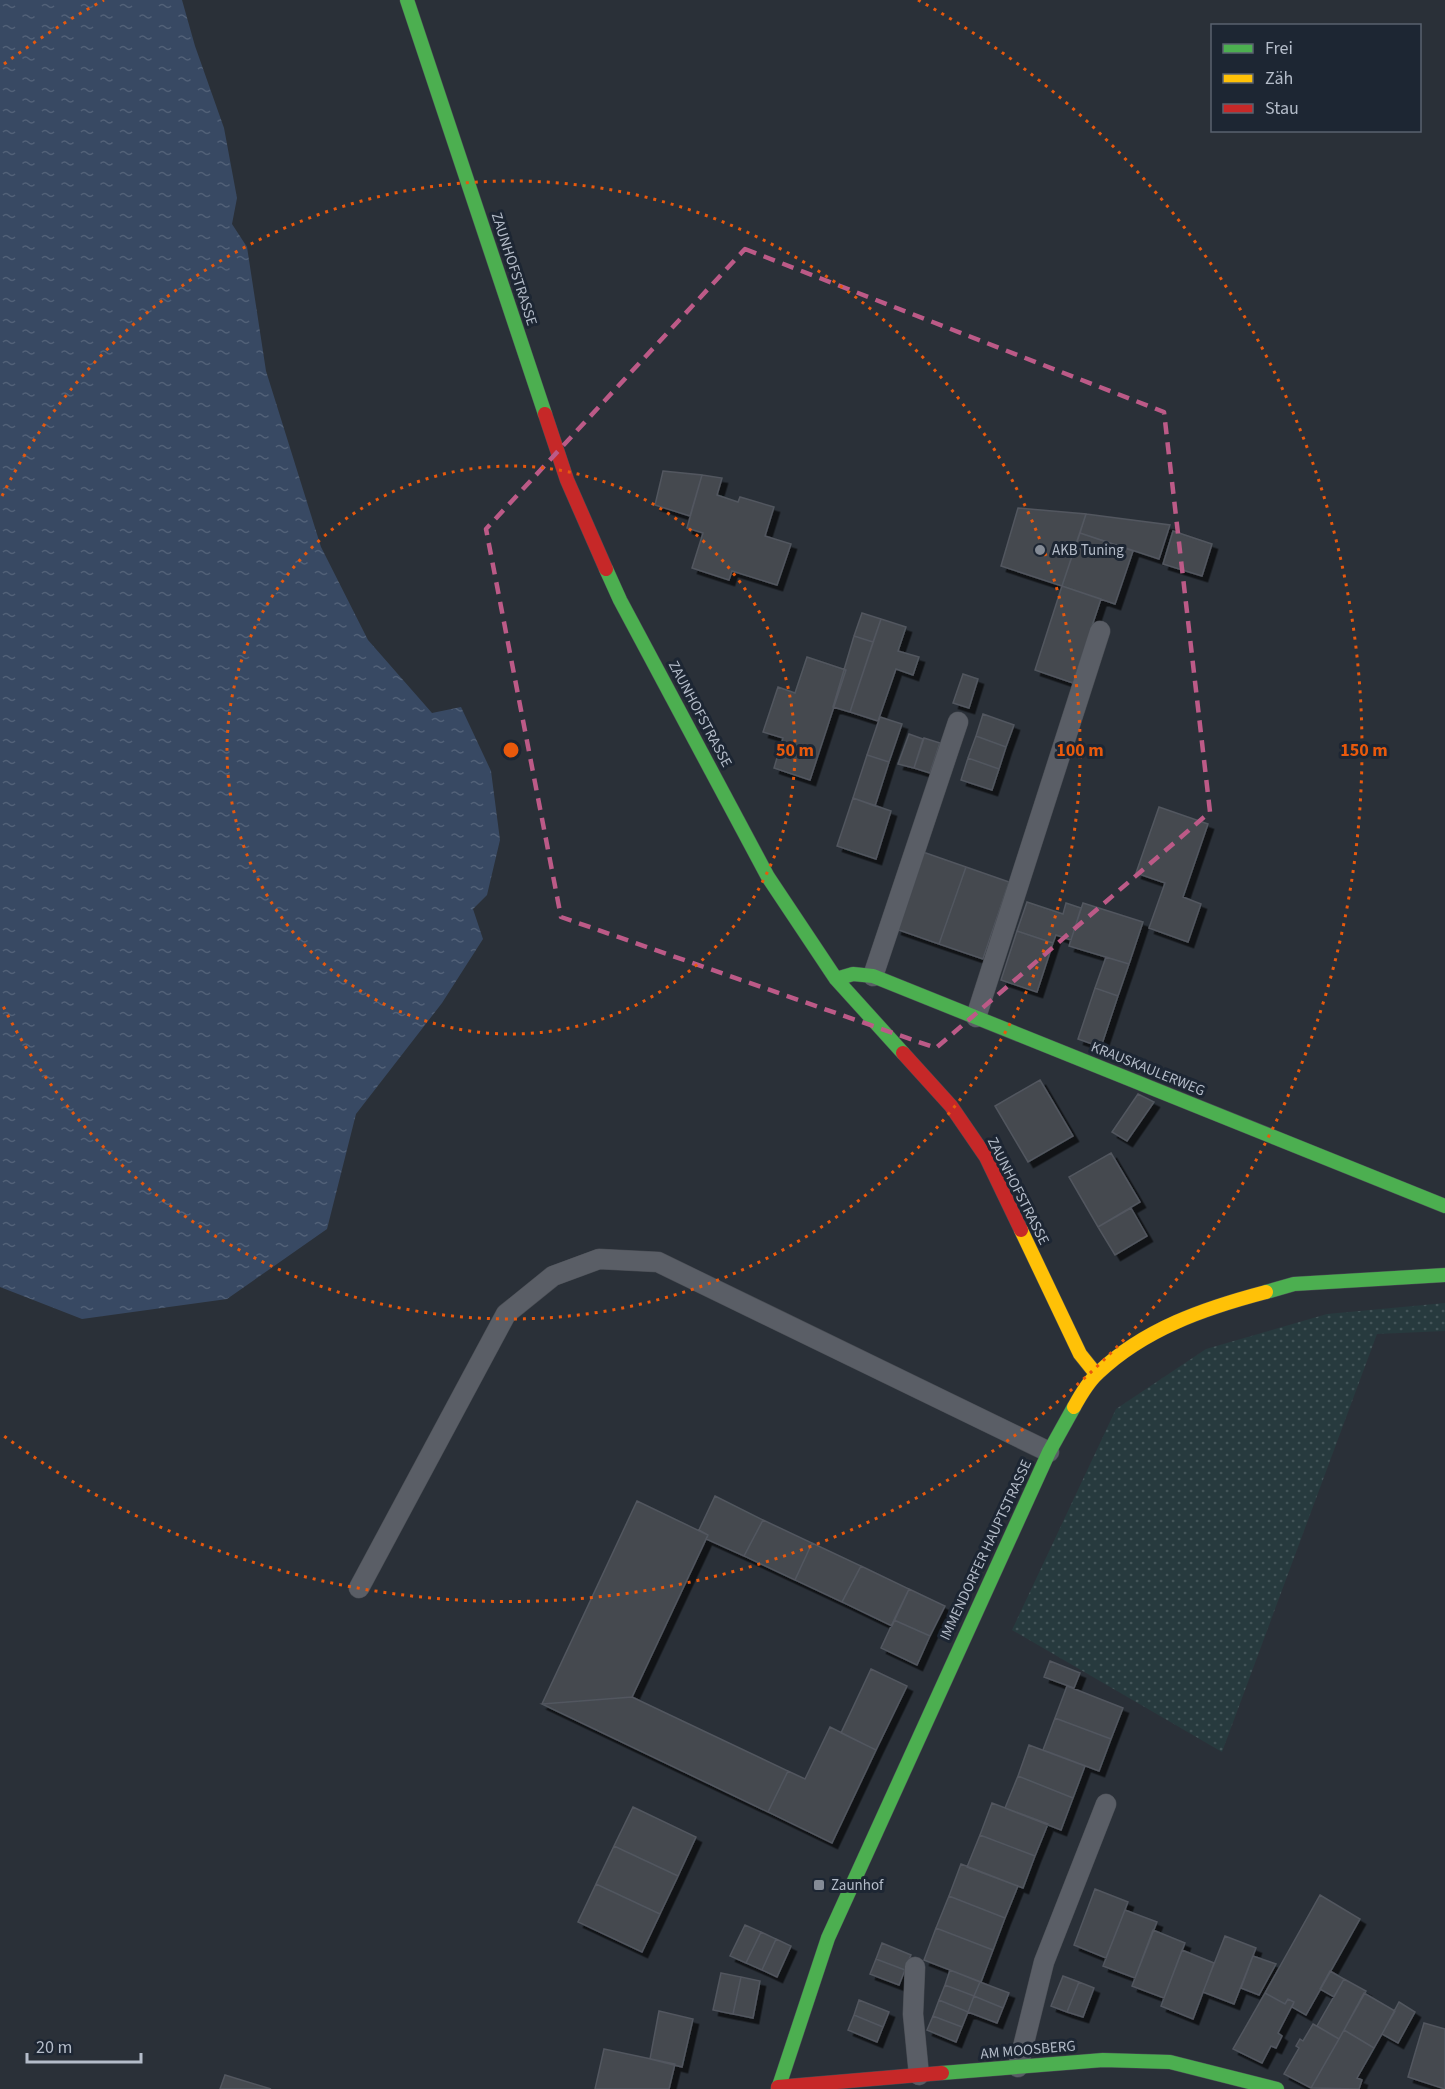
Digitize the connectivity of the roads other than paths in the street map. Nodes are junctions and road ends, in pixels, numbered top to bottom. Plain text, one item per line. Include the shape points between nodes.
1 (407, 0) edge
2 (1100, 631) dead end
3 (958, 722) dead end
4 (873, 976) junction
5 (836, 979) junction
6 (976, 1017) junction
7 (1445, 1206) edge
8 (1445, 1275) edge
9 (1096, 1374) junction
10 (1049, 1452) junction
11 (359, 1588) dead end
12 (1106, 1804) dead end
13 (915, 1967) dead end
14 (1018, 2067) junction
15 (919, 2075) junction
16 (778, 2088) edge
17 (1277, 2089) edge

1 - 5 street, ZAUNHOFSTRASSE via 567,480 620,600 768,877
2 - 6 lane
3 - 4 lane
4 - 5 street, KRAUSKAULERWEG via 852,974
4 - 6 street, KRAUSKAULERWEG
5 - 9 street, ZAUNHOFSTRASSE via 951,1106 986,1157 1080,1354
6 - 7 street, KRAUSKAULERWEG
8 - 9 street, IMMENDORFER HAUPTSTRASSE via 1294,1284 1213,1306 1137,1341
9 - 10 street, IMMENDORFER HAUPTSTRASSE
10 - 11 lane via 658,1262 598,1259 553,1276 506,1314
10 - 16 street, IMMENDORFER HAUPTSTRASSE via 828,1938
12 - 14 lane via 1044,1962
13 - 15 lane via 913,2013
14 - 15 street, AM MOOSBERG
14 - 17 street, AM MOOSBERG via 1103,2060 1170,2062
15 - 16 street, AM MOOSBERG

